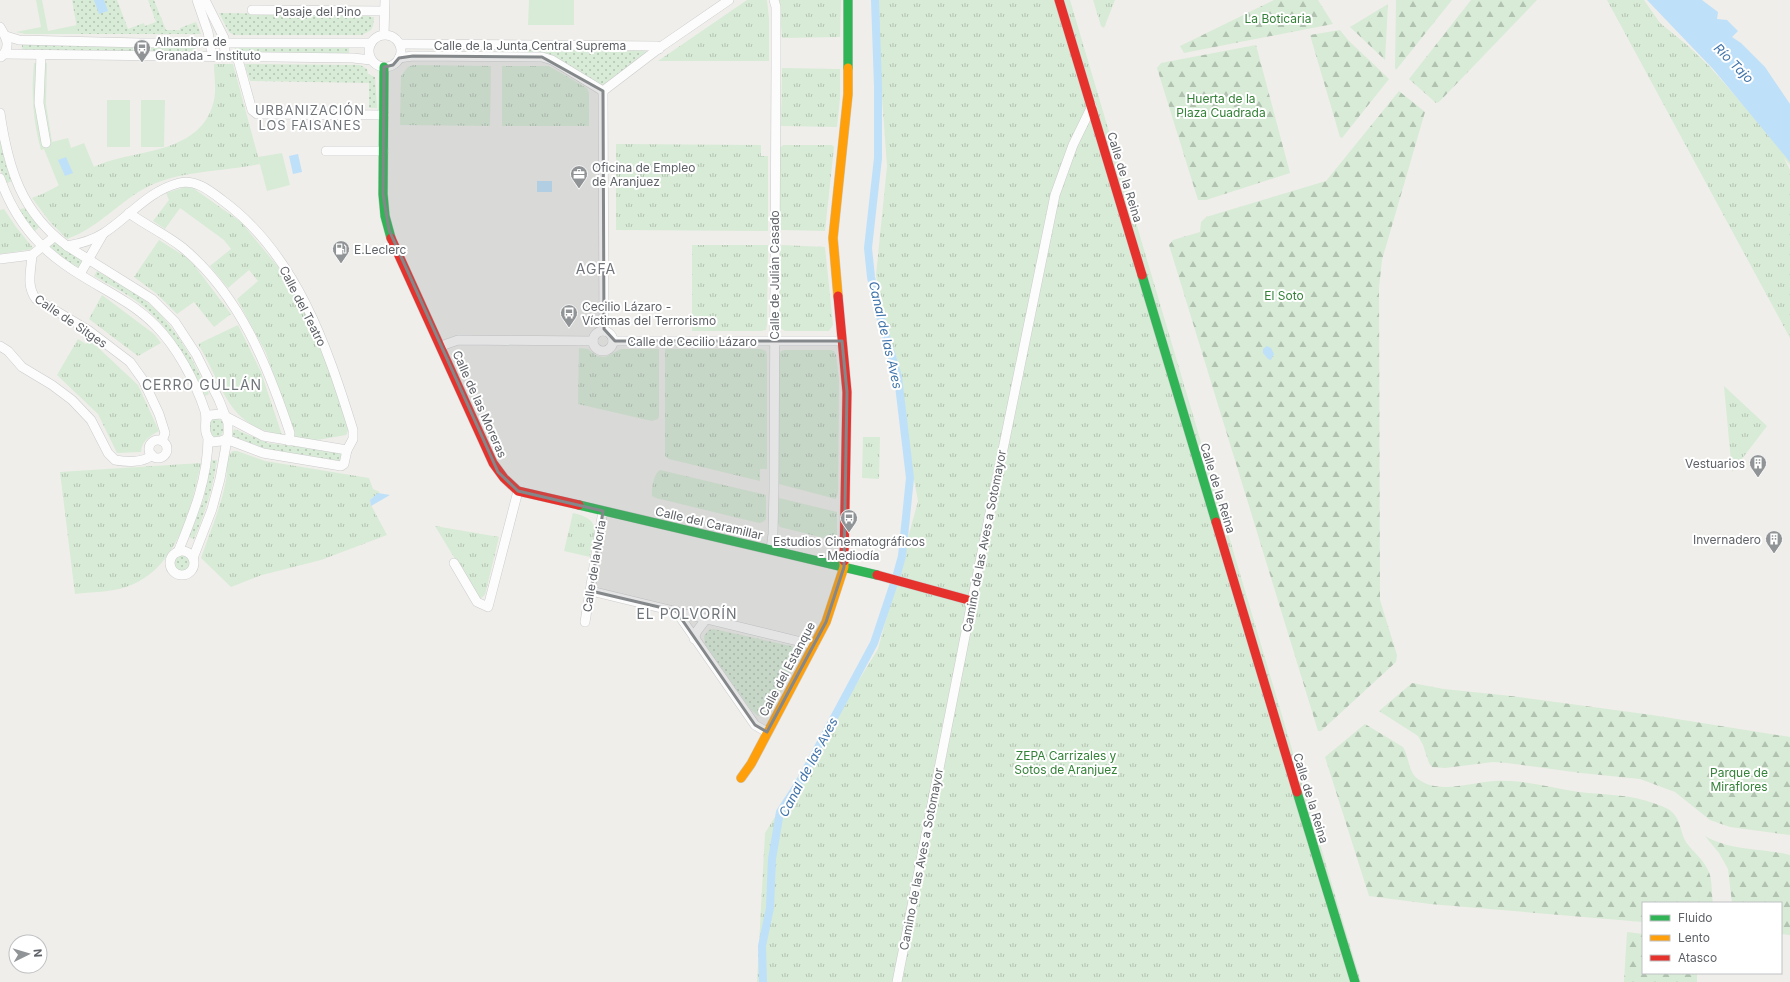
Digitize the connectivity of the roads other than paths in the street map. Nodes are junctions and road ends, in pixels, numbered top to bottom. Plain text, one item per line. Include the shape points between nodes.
1 (197, 0) edge
2 (205, 0) edge
3 (384, 0) edge
4 (729, 0) edge
5 (774, 0) edge
6 (848, 0) edge
7 (1059, 0) edge
8 (252, 10) dead end
9 (384, 11) junction
10 (0, 28) edge
11 (384, 34) junction
12 (6, 36) junction
13 (225, 42) junction
14 (371, 42) junction
15 (211, 43) junction
16 (400, 44) junction
17 (659, 48) junction
18 (41, 55) junction
19 (212, 56) junction
20 (225, 56) junction
21 (237, 56) junction
22 (1, 57) edge
23 (399, 58) junction
24 (372, 60) junction
25 (384, 67) junction
26 (603, 91) junction
27 (1092, 106) junction
28 (0, 114) edge
29 (384, 115) junction
30 (46, 143) dead end
31 (326, 150) dead end
32 (384, 151) junction
33 (0, 178) edge
34 (21, 193) junction
35 (4, 199) edge
36 (129, 213) junction
37 (103, 234) junction
38 (54, 237) junction
39 (67, 246) junction
40 (43, 247) junction
41 (32, 255) junction
42 (0, 259) edge
43 (89, 260) junction
44 (80, 274) junction
45 (604, 331) junction
46 (593, 341) junction
47 (613, 341) junction
48 (774, 341) junction
49 (842, 341) junction
50 (0, 346) edge
51 (441, 346) junction
52 (226, 418) junction
53 (207, 419) junction
54 (208, 438) junction
55 (226, 439) junction
56 (289, 441) junction
57 (347, 450) junction
58 (518, 491) junction
59 (603, 511) junction
60 (771, 549) junction
61 (178, 552) junction
62 (193, 558) junction
63 (454, 563) dead end
64 (844, 567) junction
65 (591, 591) junction
66 (972, 601) junction
67 (676, 611) junction
68 (706, 619) junction
69 (585, 622) dead end
70 (694, 639) junction
71 (814, 645) junction
72 (767, 732) junction
73 (741, 778) dead end
74 (897, 982) edge
75 (1355, 982) edge

1 - 15 street
2 - 13 street
3 - 9 street
4 - 17 street, Calle de la Junta Central Suprema
5 - 48 street, Calle de Julián Casado
6 - 49 street, Calle del Estanque via 848,94 833,238
7 - 27 street, Calle de la Reina
8 - 9 street, Pasaje del Pino
9 - 11 street
10 - 12 street
11 - 14 street
11 - 16 street via 394,37
12 - 15 street via 19,40
12 - 22 street via 7,46
13 - 14 street
13 - 15 street
13 - 20 street
14 - 24 street via 369,51
15 - 19 street
16 - 17 street, Calle de la Junta Central Suprema
16 - 23 street
17 - 26 street, Calle de la Junta Central Suprema
18 - 19 street
18 - 22 street
18 - 30 street via 39,103
19 - 20 street
20 - 21 street
21 - 24 street
21 - 29 street via 252,110 257,114
23 - 25 street via 393,65
23 - 26 street, Calle de la Junta Central Suprema via 542,57 552,60
24 - 25 street
25 - 29 street, Calle de las Moreras
26 - 45 street
27 - 66 street, Camino de las Aves a Sotomayor via 1073,145 1055,195
27 - 75 street, Calle de la Reina via 1264,686
28 - 34 street via 8,157
29 - 32 street, Calle de las Moreras
31 - 32 street
32 - 51 street, Calle de las Moreras via 383,194 392,242
33 - 35 street
34 - 35 street
34 - 38 street
35 - 40 street
36 - 37 street, Calle del Teatro
36 - 56 street via 183,248 212,278 240,314 270,376 290,433
36 - 57 street, Calle del Teatro via 155,194 179,183 189,182 210,191 245,218 287,269 320,334 353,430 353,439
37 - 39 street, Calle del Teatro
37 - 43 street, Calle del Teatro
38 - 39 street
38 - 40 street
39 - 43 street
40 - 41 street
40 - 44 street
41 - 42 street
41 - 50 street, Calle de Sitges via 29,282 36,299 88,330 130,362 143,380 165,433 162,441 167,447 165,455 157,458 152,455 148,459 115,460 108,453 91,420 72,400 22,367
43 - 44 street, Calle del Teatro
43 - 52 street via 152,299 176,322 196,354
44 - 53 street via 128,302 155,326 181,361
45 - 46 street via 596,333
45 - 47 street via 610,334
46 - 47 street via 596,348 603,351 610,348
46 - 51 street via 458,340
47 - 48 street, Calle de Cecilio Lázaro
48 - 49 street, Calle de Cecilio Lázaro
48 - 60 street, Calle de Julián Casado via 774,490
49 - 64 street, Calle del Estanque via 847,392
51 - 58 street, Calle de las Moreras via 493,463 504,479
52 - 53 street via 216,414 210,415
52 - 55 street
52 - 56 street via 263,436
53 - 54 street via 205,428
54 - 55 street via 212,442
54 - 61 street via 208,457 197,505
55 - 57 street, Calle del Teatro via 263,454 341,466 344,464
55 - 62 street via 220,479 212,508
56 - 57 street
58 - 59 street, Calle del Caramillar
58 - 63 street via 488,607 477,602
59 - 60 street, Calle del Caramillar
59 - 65 street, Calle de la Noria
60 - 64 street, Calle del Caramillar
61 - 62 street via 188,553
61 - 62 street via 171,562 172,569 178,574 190,572 194,565
64 - 66 street, Calle del Caramillar
64 - 71 street, Calle del Estanque via 826,622
65 - 67 street
65 - 69 street, Calle de la Noria
66 - 74 street, Camino de las Aves a Sotomayor
67 - 68 street
67 - 70 street
68 - 70 street
68 - 71 street
70 - 72 street via 755,725
71 - 72 street, Calle del Estanque
72 - 73 street, Calle del Estanque

